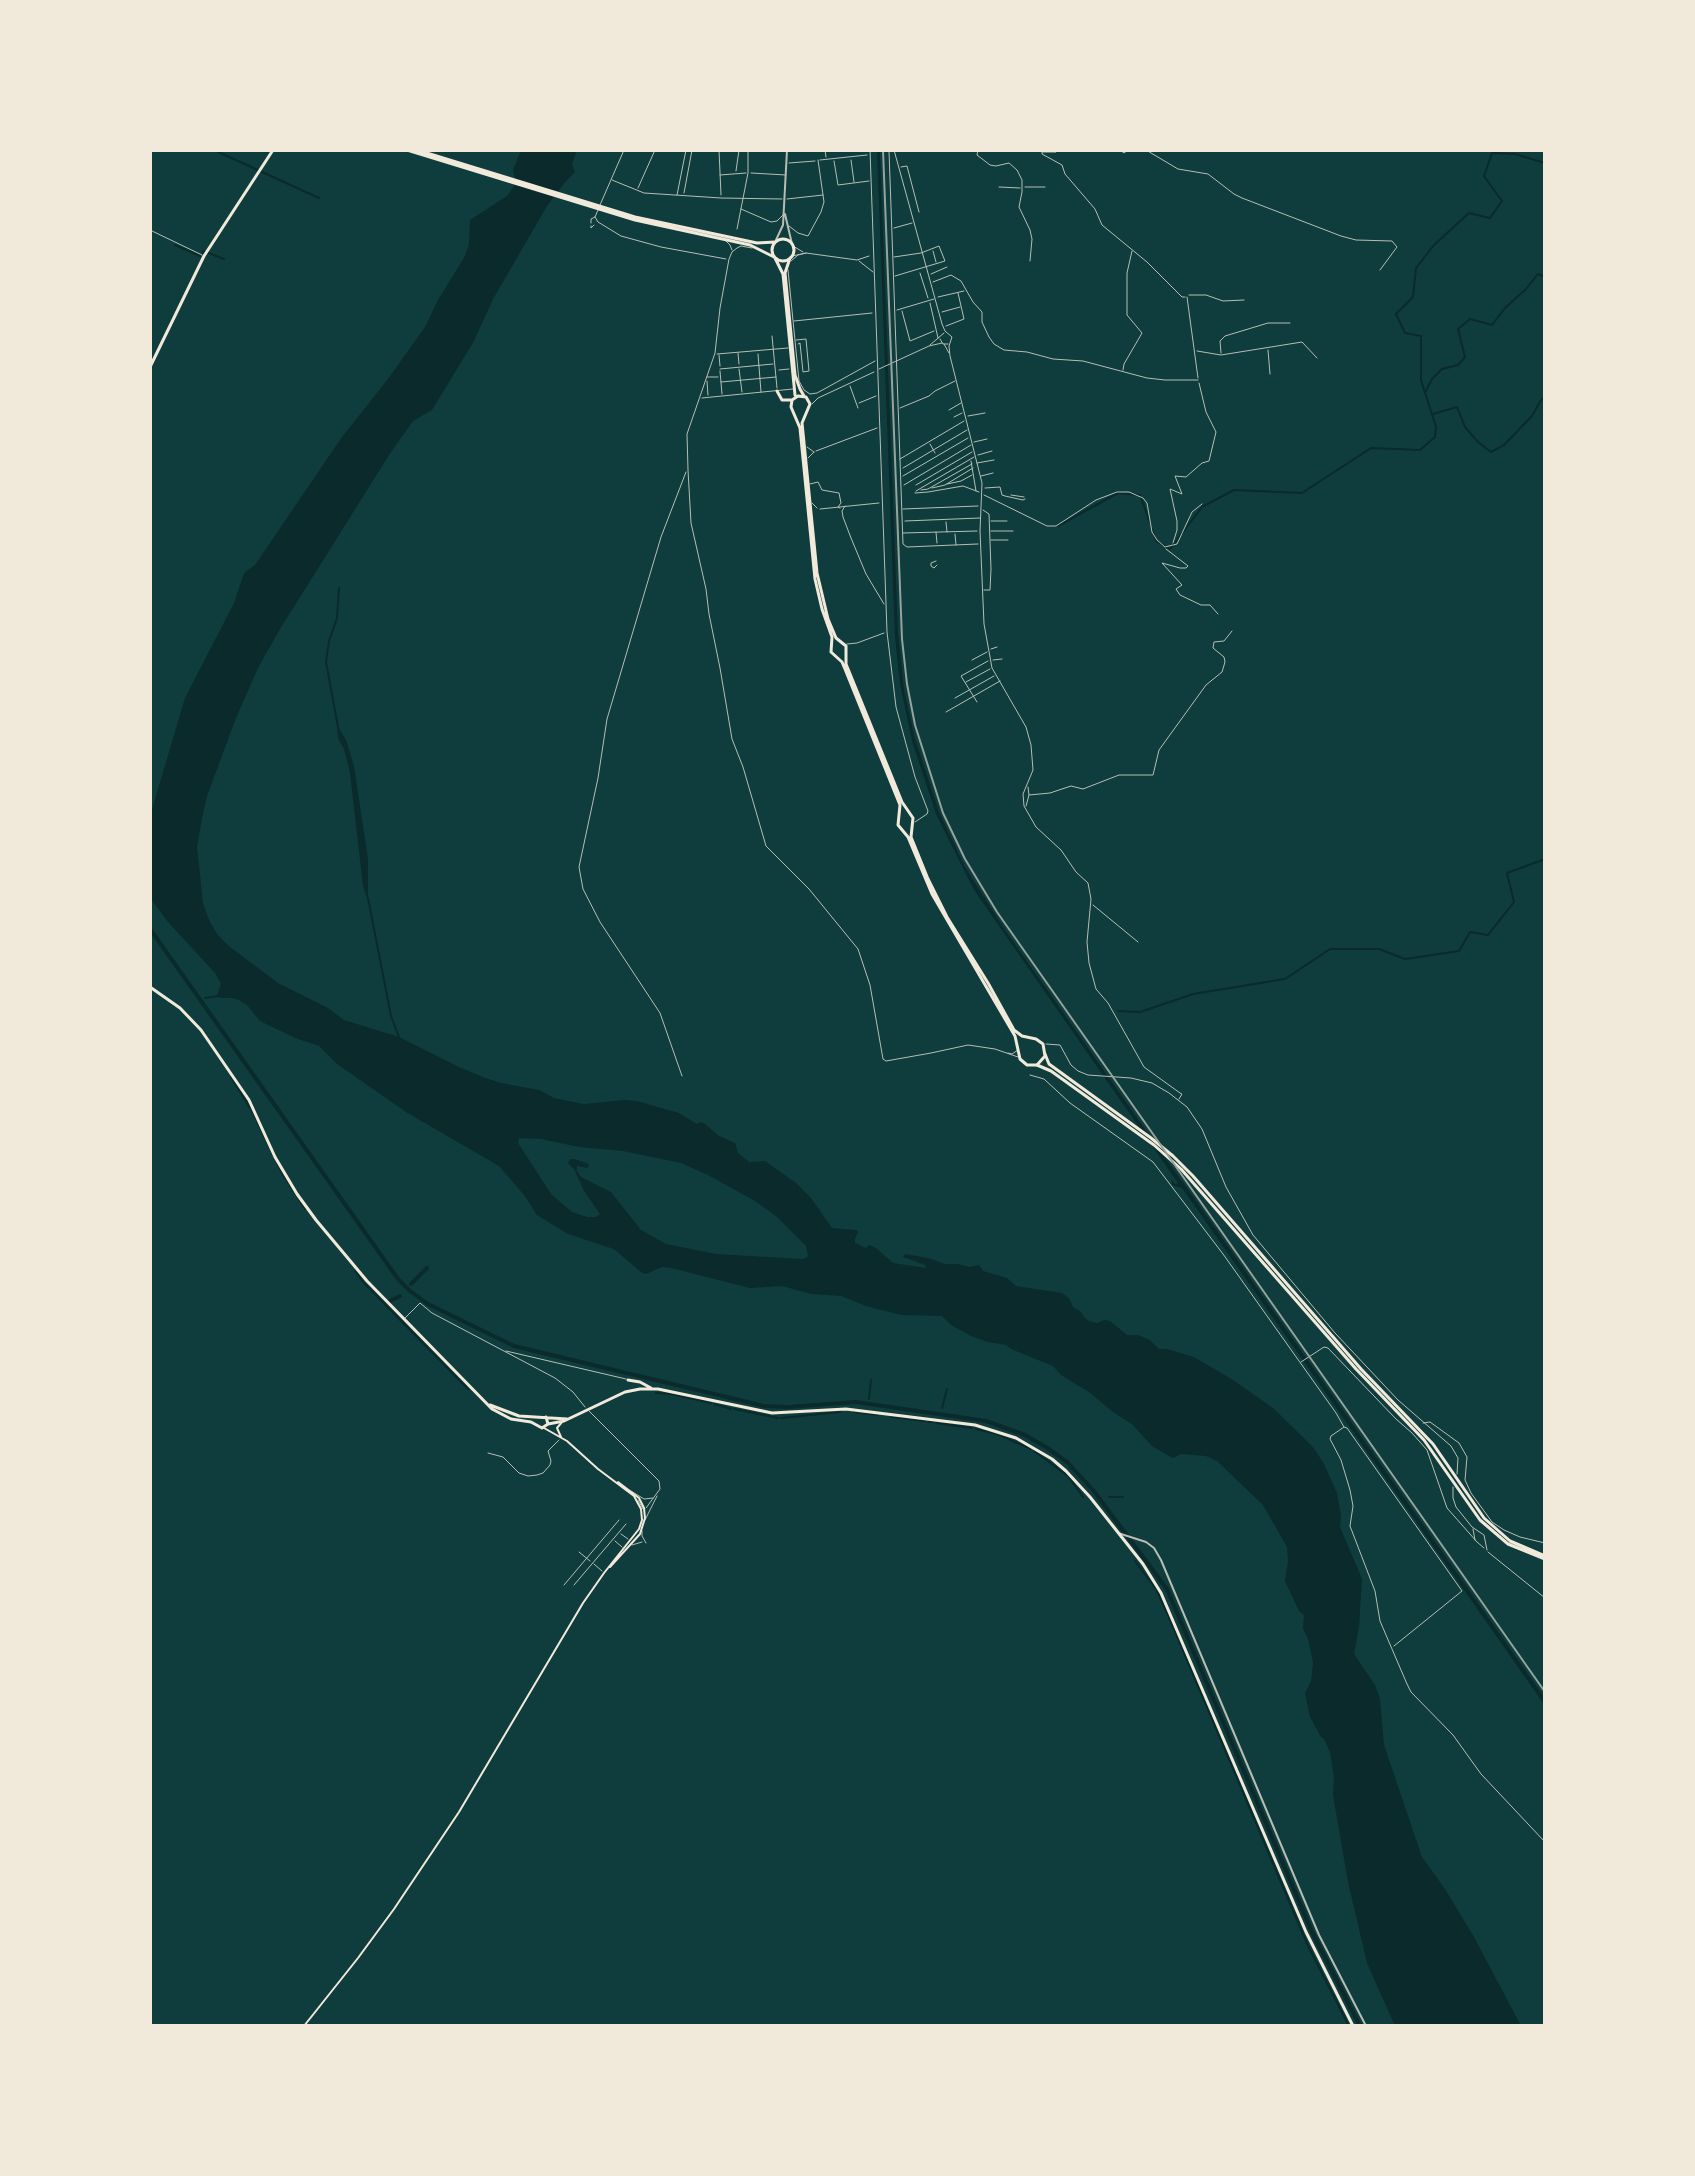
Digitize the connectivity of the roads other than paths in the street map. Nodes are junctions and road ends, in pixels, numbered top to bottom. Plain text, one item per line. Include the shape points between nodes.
1 (274, 150) edge
2 (407, 150) edge
3 (417, 150) edge
4 (624, 150) edge
5 (655, 150) edge
6 (686, 150) edge
7 (692, 150) edge
8 (719, 150) edge
9 (739, 150) edge
10 (748, 150) edge
11 (787, 150) edge
12 (825, 150) edge
13 (848, 150) edge
14 (870, 150) edge
15 (888, 150) edge
16 (893, 150) edge
17 (978, 150) edge
18 (1053, 150) edge
19 (1120, 150) edge
20 (1128, 150) edge
21 (1146, 150) edge
22 (870, 155) junction
23 (850, 157) junction
24 (826, 159) junction
25 (834, 159) junction
26 (818, 160) junction
27 (451, 162) junction
28 (787, 164) junction
29 (899, 167) junction
30 (748, 173) junction
31 (736, 174) junction
32 (720, 175) junction
33 (787, 175) junction
34 (612, 180) junction
35 (870, 181) junction
36 (854, 183) junction
37 (999, 187) dead end
38 (1045, 187) dead end
39 (1022, 188) junction
40 (637, 191) junction
41 (677, 195) junction
42 (823, 195) junction
43 (683, 196) junction
44 (721, 198) junction
45 (743, 199) junction
46 (785, 199) junction
47 (741, 209) junction
48 (784, 212) junction
49 (919, 212) dead end
50 (595, 217) junction
51 (598, 222) junction
52 (913, 223) junction
53 (787, 224) junction
54 (737, 229) junction
55 (891, 229) junction
56 (150, 230) edge
57 (723, 238) junction
58 (745, 241) junction
59 (776, 241) junction
60 (793, 245) junction
61 (760, 249) junction
62 (873, 249) junction
63 (932, 249) junction
64 (1133, 250) junction
65 (732, 252) junction
66 (806, 253) junction
67 (921, 253) junction
68 (204, 256) junction
69 (869, 256) junction
70 (775, 257) junction
71 (791, 257) junction
72 (864, 258) junction
73 (892, 258) junction
74 (729, 259) junction
75 (857, 260) junction
76 (874, 261) junction
77 (1030, 261) dead end
78 (936, 263) junction
79 (863, 264) junction
80 (873, 265) junction
81 (868, 267) junction
82 (926, 267) junction
83 (947, 267) dead end
84 (919, 270) junction
85 (1380, 270) dead end
86 (874, 274) junction
87 (929, 275) junction
88 (893, 277) junction
89 (931, 283) junction
90 (958, 292) junction
91 (967, 292) junction
92 (1187, 297) junction
93 (936, 298) junction
94 (929, 300) junction
95 (1244, 300) dead end
96 (962, 307) junction
97 (901, 309) junction
98 (894, 311) junction
99 (875, 313) junction
100 (939, 313) junction
101 (793, 321) junction
102 (1290, 323) dead end
103 (943, 327) junction
104 (936, 330) junction
105 (946, 332) junction
106 (772, 336) dead end
107 (939, 338) junction
108 (795, 342) junction
109 (950, 342) junction
110 (943, 344) junction
111 (929, 346) junction
112 (1268, 347) junction
113 (790, 348) junction
114 (773, 350) junction
115 (1195, 350) junction
116 (757, 351) junction
117 (738, 353) junction
118 (717, 354) junction
119 (1221, 355) junction
120 (950, 356) junction
121 (1317, 358) dead end
122 (877, 360) junction
123 (775, 364) junction
124 (759, 365) junction
125 (150, 367) edge
126 (739, 367) junction
127 (720, 369) junction
128 (792, 369) junction
129 (775, 370) junction
130 (1123, 373) junction
131 (1270, 374) dead end
132 (720, 377) junction
133 (776, 377) junction
134 (707, 378) junction
135 (760, 378) junction
136 (741, 380) junction
137 (1198, 380) junction
138 (956, 381) junction
139 (721, 382) junction
140 (849, 383) junction
141 (795, 389) junction
142 (777, 391) junction
143 (761, 393) junction
144 (877, 394) junction
145 (742, 395) junction
146 (709, 397) junction
147 (722, 397) junction
148 (806, 397) junction
149 (700, 398) junction
150 (818, 398) junction
151 (794, 399) junction
152 (871, 399) junction
153 (878, 403) junction
154 (962, 403) junction
155 (856, 404) junction
156 (810, 406) junction
157 (858, 408) dead end
158 (898, 409) junction
159 (949, 410) dead end
160 (964, 411) junction
161 (794, 412) junction
162 (805, 413) junction
163 (985, 413) dead end
164 (965, 416) junction
165 (954, 417) dead end
166 (966, 420) junction
167 (879, 425) junction
168 (969, 429) junction
169 (874, 430) junction
170 (879, 434) junction
171 (970, 436) junction
172 (987, 439) dead end
173 (928, 442) junction
174 (972, 443) junction
175 (807, 447) dead end
176 (933, 450) junction
177 (974, 450) junction
178 (816, 451) junction
179 (992, 451) dead end
180 (937, 456) junction
181 (975, 456) junction
182 (808, 458) dead end
183 (920, 458) junction
184 (970, 458) junction
185 (900, 459) junction
186 (994, 460) dead end
187 (941, 463) junction
188 (977, 463) junction
189 (924, 464) junction
190 (972, 464) junction
191 (944, 468) junction
192 (973, 468) junction
193 (901, 469) junction
194 (688, 470) junction
195 (928, 471) junction
196 (946, 473) junction
197 (993, 473) dead end
198 (974, 474) junction
199 (901, 476) junction
200 (931, 476) junction
201 (981, 476) junction
202 (949, 477) junction
203 (934, 480) junction
204 (951, 481) junction
205 (810, 484) dead end
206 (936, 484) junction
207 (916, 485) dead end
208 (945, 485) junction
209 (901, 486) junction
210 (929, 488) junction
211 (982, 488) junction
212 (918, 490) junction
213 (976, 491) junction
214 (981, 493) junction
215 (1011, 495) dead end
216 (812, 503) dead end
217 (882, 503) junction
218 (1202, 504) dead end
219 (845, 506) junction
220 (838, 507) junction
221 (980, 508) junction
222 (820, 509) junction
223 (902, 509) junction
224 (842, 511) junction
225 (813, 514) dead end
226 (980, 518) junction
227 (946, 520) junction
228 (903, 521) junction
229 (989, 521) junction
230 (1007, 521) dead end
231 (980, 531) junction
232 (988, 531) junction
233 (1013, 531) dead end
234 (936, 532) junction
235 (947, 532) junction
236 (955, 532) junction
237 (903, 533) junction
238 (989, 540) junction
239 (1008, 540) dead end
240 (980, 544) junction
241 (956, 545) junction
242 (937, 546) junction
243 (1171, 546) junction
244 (1165, 547) junction
245 (936, 561) dead end
246 (937, 565) dead end
247 (983, 590) junction
248 (885, 592) junction
249 (877, 594) junction
250 (885, 606) junction
251 (1218, 614) dead end
252 (1232, 631) dead end
253 (887, 632) junction
254 (843, 643) junction
255 (857, 643) junction
256 (832, 644) junction
257 (997, 647) dead end
258 (988, 650) junction
259 (846, 653) junction
260 (836, 658) junction
261 (1002, 659) dead end
262 (972, 660) dead end
263 (990, 660) junction
264 (992, 668) junction
265 (997, 674) junction
266 (1001, 682) junction
267 (965, 683) junction
268 (969, 690) junction
269 (973, 697) junction
270 (955, 698) dead end
271 (977, 702) dead end
272 (946, 712) dead end
273 (1027, 785) junction
274 (1029, 795) junction
275 (1025, 808) junction
276 (910, 815) junction
277 (899, 816) junction
278 (921, 817) junction
279 (912, 826) junction
280 (902, 830) junction
281 (1090, 904) junction
282 (1138, 942) dead end
283 (150, 987) edge
284 (1029, 1038) junction
285 (1042, 1042) junction
286 (1054, 1043) junction
287 (1018, 1049) junction
288 (1046, 1052) junction
289 (1005, 1053) junction
290 (1020, 1059) junction
291 (1025, 1064) junction
292 (1033, 1067) junction
293 (1030, 1075) junction
294 (682, 1076) dead end
295 (1168, 1084) junction
296 (1164, 1089) junction
297 (1179, 1099) junction
298 (1120, 1119) junction
299 (405, 1320) junction
300 (502, 1350) junction
301 (1299, 1363) junction
302 (628, 1380) joint
303 (638, 1382) junction
304 (651, 1389) junction
305 (638, 1390) junction
306 (630, 1392) junction
307 (486, 1404) junction
308 (543, 1417) junction
309 (571, 1418) junction
310 (564, 1421) junction
311 (1423, 1423) junction
312 (544, 1426) junction
313 (1344, 1427) junction
314 (561, 1438) junction
315 (488, 1453) dead end
316 (612, 1479) junction
317 (631, 1491) junction
318 (658, 1493) junction
319 (655, 1497) junction
320 (635, 1498) junction
321 (650, 1510) junction
322 (644, 1511) junction
323 (619, 1520) dead end
324 (626, 1524) dead end
325 (642, 1525) junction
326 (613, 1527) junction
327 (1463, 1527) junction
328 (1473, 1529) junction
329 (619, 1532) junction
330 (1120, 1533) junction
331 (1479, 1533) junction
332 (607, 1534) junction
333 (1475, 1537) junction
334 (637, 1538) junction
335 (613, 1539) junction
336 (628, 1539) dead end
337 (1485, 1540) junction
338 (643, 1541) junction
339 (1476, 1541) junction
340 (1479, 1543) junction
341 (1545, 1543) edge
342 (632, 1545) junction
343 (622, 1548) junction
344 (1487, 1550) junction
345 (579, 1552) dead end
346 (587, 1558) junction
347 (1545, 1558) edge
348 (593, 1563) junction
349 (609, 1568) junction
350 (604, 1573) junction
351 (564, 1585) dead end
352 (574, 1585) dead end
353 (1545, 1598) edge
354 (1392, 1647) junction
355 (1545, 1842) edge
356 (304, 2026) edge
357 (1353, 2026) edge
358 (1366, 2026) edge

1 - 68 main road
2 - 27 main road
3 - 27 main road
4 - 34 street
5 - 40 street
6 - 41 street
7 - 43 street
8 - 32 street
9 - 31 street
10 - 30 street
11 - 28 street
12 - 24 street
13 - 23 street
14 - 22 street
15 - 16 street
15 - 55 street
16 - 29 street
17 - 39 street via 990,165 1015,167
18 - 64 street via 1042,154 1062,165 1102,225
19 - 20 street
21 - 85 street via 1178,169 1208,174 1242,198 1341,236 1392,241 1397,247
22 - 23 street
22 - 35 street
23 - 25 street
23 - 36 street
24 - 25 street
24 - 26 street
25 - 36 street via 838,185
26 - 28 street
26 - 42 street
27 - 57 main road via 635,219
28 - 33 street
29 - 49 street via 907,166
29 - 52 street
30 - 31 street
30 - 33 street
30 - 45 street
31 - 32 street
32 - 44 street
33 - 46 street
34 - 40 street
34 - 50 street
35 - 36 street
35 - 62 street
37 - 39 street
38 - 39 street
39 - 77 street via 1019,207 1030,230
40 - 41 street
41 - 43 street
42 - 46 street
42 - 53 street via 809,235
43 - 44 street
44 - 45 street
45 - 46 street
45 - 47 street
46 - 48 street
47 - 48 street via 771,222
47 - 54 street
48 - 53 street
48 - 59 street
50 - 51 street
50 - 51 street via 593,224
51 - 74 street via 621,236
52 - 55 street
52 - 67 street
53 - 60 street
54 - 57 street
54 - 58 street
55 - 73 street
56 - 68 street
57 - 58 main road
57 - 61 main road
57 - 65 street
58 - 59 main road
59 - 60 main road
59 - 70 main road
60 - 66 street
60 - 71 main road
61 - 65 street via 741,246
61 - 70 main road
62 - 69 street
62 - 76 street
63 - 67 street
63 - 78 street
63 - 78 street via 939,246 945,261
64 - 92 street
64 - 130 street via 1127,315 1142,333
65 - 74 street
66 - 71 street
66 - 75 street
66 - 101 street via 788,266
67 - 73 street
67 - 82 street
68 - 125 main road
69 - 72 street
69 - 76 street
70 - 71 main road
70 - 113 main road via 783,274
71 - 148 main road via 785,273 792,346 797,383
72 - 75 street
72 - 79 street
73 - 88 street
74 - 118 street
75 - 79 street
76 - 80 street
78 - 82 street
79 - 81 street
80 - 81 street
80 - 86 street
81 - 86 street
82 - 84 street
82 - 87 street
83 - 87 street
84 - 88 street
84 - 94 street
86 - 99 street
87 - 89 street
88 - 98 street
89 - 91 street via 951,275
89 - 93 street
90 - 91 street
90 - 93 street
90 - 96 street
91 - 130 street via 980,308 994,344 1004,350
92 - 95 street
92 - 115 street
93 - 94 street
93 - 100 street
94 - 97 street
94 - 104 street
96 - 100 street
96 - 103 street via 963,320
97 - 98 street
97 - 104 street via 910,341
98 - 158 street
99 - 101 street
99 - 122 street
100 - 103 street
101 - 108 street
102 - 119 street via 1268,323 1225,336
103 - 105 street
104 - 107 street
105 - 107 street
105 - 109 street
106 - 114 street
107 - 110 street
107 - 111 street
108 - 108 street via 800,343 803,372 809,371 806,339
108 - 122 street via 799,381 810,394
109 - 110 street
109 - 120 street
110 - 111 street
110 - 120 street
111 - 140 street
112 - 119 street
112 - 121 street via 1302,342
112 - 131 street
113 - 114 street
113 - 128 main road
114 - 116 street
114 - 123 street
115 - 119 street
115 - 137 street
116 - 117 street
116 - 124 street
117 - 118 street
117 - 126 street
118 - 127 street
118 - 134 street
120 - 138 street
122 - 144 street
123 - 124 street
123 - 129 street
124 - 126 street
124 - 135 street
126 - 127 street
126 - 136 street
127 - 132 street
128 - 129 street
128 - 141 main road
129 - 133 street
130 - 137 street
132 - 134 street
132 - 139 street
133 - 135 street
133 - 142 street
134 - 146 street
134 - 149 street
135 - 136 street
135 - 143 street
136 - 139 street
136 - 145 street
137 - 243 street via 1216,432 1209,461 1186,477 1175,476 1182,494 1170,489 1177,530
138 - 154 street
138 - 158 street
139 - 147 street
140 - 150 street
140 - 155 street
141 - 142 street
141 - 151 main road
142 - 143 street
142 - 151 main road via 782,400
143 - 145 street
144 - 152 street
144 - 153 street
145 - 147 street
146 - 147 street
146 - 149 street
148 - 150 street
148 - 151 main road
148 - 156 main road
149 - 194 street via 687,434
150 - 156 street
151 - 161 main road
152 - 153 street
152 - 155 street
153 - 167 street
154 - 159 street
154 - 160 street
155 - 157 street
156 - 162 main road
158 - 185 street
160 - 164 street
160 - 165 street
161 - 162 main road
161 - 256 main road via 815,579
162 - 254 main road via 819,587 836,638
163 - 164 street
164 - 166 street
166 - 168 street
166 - 173 street
167 - 169 street
167 - 170 street
168 - 171 street
168 - 176 street
169 - 170 street
169 - 178 street
170 - 217 street
171 - 174 street
171 - 180 street
172 - 174 street
173 - 176 street
173 - 185 street
174 - 177 street
174 - 187 street
175 - 178 street
176 - 180 street
176 - 183 street
177 - 181 street
177 - 191 street
178 - 182 street
179 - 181 street
180 - 187 street
180 - 189 street
181 - 184 street
181 - 188 street
183 - 189 street
183 - 193 street
184 - 190 street
184 - 196 street
185 - 193 street
186 - 188 street
187 - 191 street
187 - 195 street
188 - 201 street
189 - 195 street
189 - 199 street
190 - 192 street
190 - 202 street
191 - 196 street
191 - 200 street
192 - 198 street
192 - 204 street
193 - 199 street
194 - 289 street via 691,523 732,739 766,846 858,949 883,1059 968,1045
194 - 294 street via 661,537 607,717 579,867 583,889 600,922 660,1013
195 - 200 street
195 - 209 street
196 - 202 street
196 - 203 street
197 - 201 street
198 - 208 street
198 - 213 street
199 - 209 street
200 - 203 street
200 - 207 street
201 - 211 street
202 - 204 street
202 - 206 street
203 - 206 street
203 - 212 street
204 - 208 street
205 - 220 street via 818,482 821,490 839,493
206 - 210 street
208 - 210 street
209 - 223 street
210 - 212 street
211 - 214 street
211 - 215 street via 1000,487 1002,495 1025,499
212 - 213 street via 915,493 963,486
213 - 214 street
214 - 221 street
214 - 244 street via 1056,526 1096,500 1129,492 1147,503 1152,532
216 - 222 street
217 - 219 street
217 - 248 street
218 - 243 street
219 - 220 street
219 - 224 street
220 - 222 street
220 - 224 street
221 - 223 street
221 - 226 street
221 - 229 street via 988,512
222 - 225 street
223 - 228 street
224 - 249 street
226 - 227 street
226 - 231 street
227 - 228 street
227 - 235 street
228 - 237 street
229 - 230 street
229 - 232 street
231 - 236 street
231 - 240 street
232 - 233 street
232 - 238 street
234 - 235 street
234 - 237 street
234 - 242 street
235 - 236 street
236 - 241 street
237 - 242 street via 907,547
238 - 239 street
238 - 247 street via 990,589
240 - 241 street
240 - 247 street
241 - 242 street
243 - 244 street
244 - 251 street via 1188,566 1162,563 1182,585 1176,589 1180,595 1210,605
245 - 246 street via 931,564
247 - 258 street
248 - 249 street
248 - 250 street
249 - 250 street
250 - 253 street
252 - 274 street via 1224,641 1214,642 1213,648 1224,657 1222,672 1206,685 1159,750 1153,775 1119,775 1083,789 1071,786
253 - 255 street
253 - 278 street via 893,694 928,811
254 - 255 street
254 - 256 main road
254 - 259 main road
255 - 259 street
256 - 260 main road
257 - 258 street
258 - 262 street
258 - 263 street
259 - 260 main road
259 - 276 main road
260 - 277 main road via 887,772
261 - 263 street
263 - 264 street
263 - 267 street via 961,676
264 - 265 street
264 - 267 street
265 - 266 street
265 - 268 street
266 - 269 street
266 - 273 street via 1030,738 1034,764
267 - 268 street
268 - 269 street
268 - 270 street
269 - 271 street
269 - 272 street
273 - 274 street
273 - 275 street
274 - 275 street
275 - 281 street via 1088,883
276 - 277 main road
276 - 278 street
276 - 279 main road
277 - 280 main road
278 - 279 street
279 - 280 main road
279 - 284 main road via 921,864 947,917 1014,1030
280 - 287 main road
281 - 282 street
281 - 295 street via 1087,942 1093,982 1144,1067
283 - 299 main road via 201,1030 249,1100 308,1210
284 - 285 main road
284 - 287 main road
285 - 286 street
285 - 288 main road
286 - 288 street
286 - 296 street via 1078,1071 1141,1080
287 - 289 street
287 - 290 main road
288 - 292 main road
288 - 298 main road via 1049,1064
289 - 290 street
290 - 291 main road
291 - 292 main road
291 - 293 street
292 - 293 street
292 - 298 main road via 1046,1067
293 - 301 street via 1044,1079 1153,1162
295 - 296 street
295 - 297 street via 1182,1094
296 - 297 street
297 - 311 street via 1200,1124 1232,1199 1262,1246 1335,1333
298 - 347 main road via 1197,1182 1433,1444 1491,1526
299 - 300 street via 420,1303
299 - 307 main road
300 - 302 street
300 - 318 street via 564,1384 659,1481
301 - 313 street
301 - 327 street via 1328,1348 1427,1450 1447,1508
302 - 303 main road
303 - 304 main road
303 - 305 main road
303 - 306 main road
304 - 305 main road
304 - 330 main road via 769,1413 861,1409 1010,1435 1066,1471
305 - 306 main road
306 - 309 main road
307 - 308 main road via 509,1414
307 - 312 main road via 505,1417
308 - 309 main road
308 - 312 main road
308 - 312 main road via 537,1419
309 - 310 main road
310 - 312 main road
310 - 314 main road via 557,1427
311 - 328 street via 1458,1458 1454,1503
311 - 341 street via 1430,1422 1459,1443 1467,1457 1465,1480 1492,1522
312 - 314 main road
313 - 354 street via 1330,1439 1350,1490 1350,1526
313 - 354 street via 1462,1591
314 - 315 street via 549,1448 550,1465 537,1475 522,1475 503,1457
314 - 316 main road
316 - 317 main road
316 - 320 main road
317 - 319 street via 646,1499
317 - 322 main road
318 - 319 street
318 - 321 street
319 - 322 street
320 - 322 street
320 - 325 main road
321 - 322 street
321 - 325 street
322 - 325 main road
323 - 326 street
324 - 329 street
325 - 334 main road
325 - 338 street
325 - 343 main road
326 - 329 street
326 - 332 street
327 - 328 street
327 - 339 street
328 - 331 street
328 - 333 street
329 - 335 street
329 - 336 street
330 - 357 main road via 1166,1603 1306,1932
330 - 358 street via 1158,1553 1319,1935
331 - 333 street
331 - 337 street
332 - 335 street
332 - 346 street
333 - 339 street
334 - 338 street
334 - 342 main road
334 - 343 street
335 - 343 street
335 - 348 street
337 - 340 street
337 - 344 street
338 - 342 street
339 - 340 street
340 - 344 street
342 - 349 main road
343 - 349 main road
344 - 353 street
345 - 346 street
346 - 348 street
346 - 351 street
348 - 350 street
348 - 352 street
349 - 350 main road
350 - 356 main road via 459,1812 388,1918
354 - 355 street via 1411,1692

